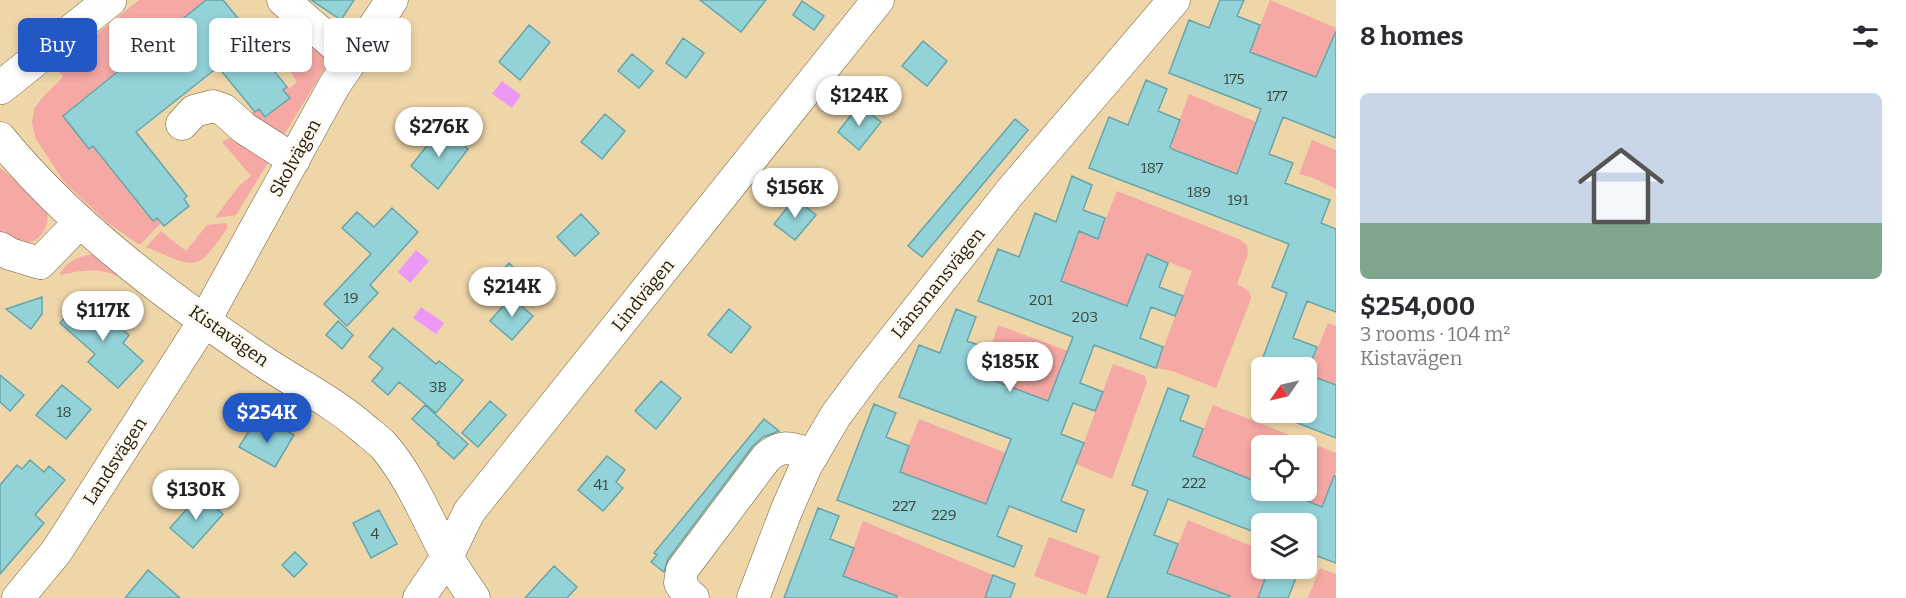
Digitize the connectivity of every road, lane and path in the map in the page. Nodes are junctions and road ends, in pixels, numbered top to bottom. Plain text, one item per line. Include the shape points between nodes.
1 (110, 0) edge
2 (283, 0) edge
3 (392, 0) edge
4 (878, 0) edge
5 (1174, 0) edge
6 (380, 18) edge
7 (324, 36) edge
8 (344, 72) edge
9 (0, 88) edge
10 (182, 124) dead end
11 (0, 138) edge
12 (294, 160) junction
13 (80, 222) junction
14 (3, 252) edge
15 (205, 320) junction
16 (813, 455) junction
17 (447, 556) junction
18 (18, 598) edge
19 (419, 598) edge
20 (474, 598) edge
21 (693, 598) edge
22 (753, 598) edge

1 - 9 main road
2 - 7 street
3 - 6 street, Skolvägen
4 - 17 street, Lindvägen via 469,512
5 - 16 street, Länsmansvägen via 1011,191 868,372
8 - 12 street, Skolvägen
10 - 12 street via 194,111 213,106
11 - 13 street, Kistavägen
12 - 15 street, Skolvägen
13 - 14 street via 40,263
13 - 15 street, Kistavägen
15 - 17 street, Kistavägen via 343,411 383,446 408,481
15 - 18 street, Landsvägen via 56,552
16 - 21 street via 786,446 766,458 682,570 680,583
16 - 22 street, Länsmansvägen via 787,509
17 - 19 street, Lindvägen
17 - 20 street, Kistavägen

